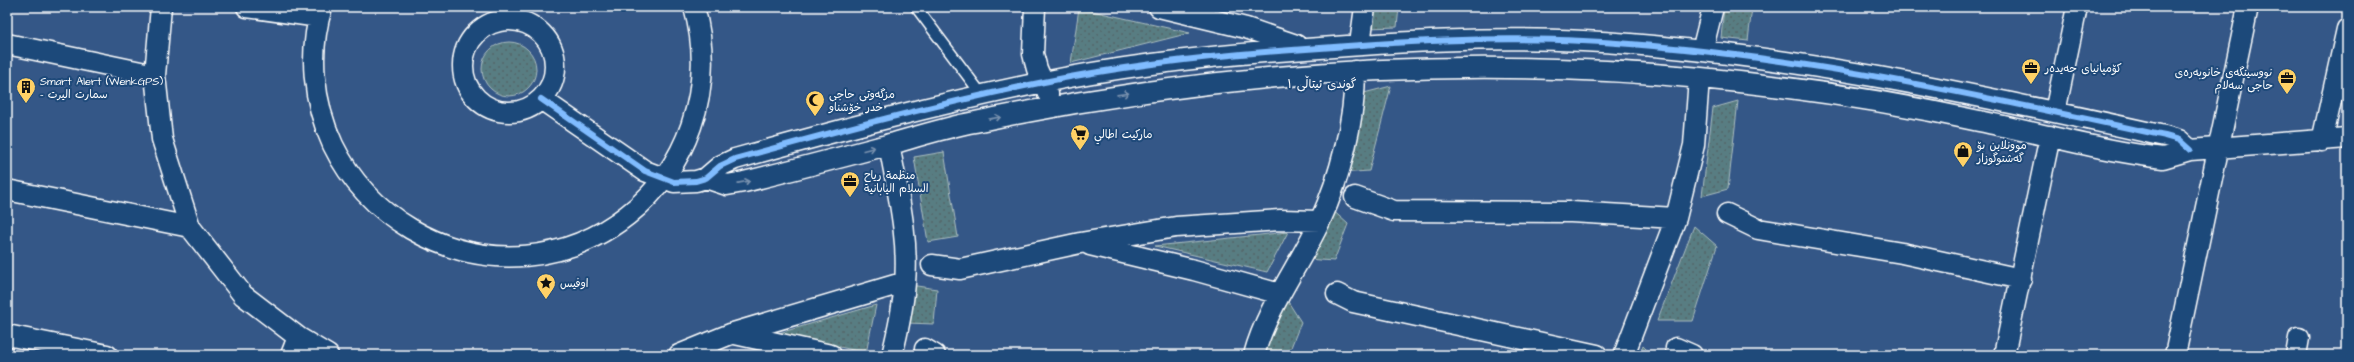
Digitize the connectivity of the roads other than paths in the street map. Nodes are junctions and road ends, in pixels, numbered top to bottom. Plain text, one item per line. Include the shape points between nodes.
1 (161, 7) edge
2 (247, 7) edge
3 (694, 7) edge
4 (916, 7) edge
5 (1035, 7) edge
6 (1159, 7) edge
7 (1365, 7) edge
8 (1713, 7) edge
9 (2077, 7) edge
10 (2248, 7) edge
11 (321, 12) edge
12 (2347, 29) edge
13 (1582, 41) junction
14 (7, 44) edge
15 (1360, 44) junction
16 (1308, 49) junction
17 (1702, 51) junction
18 (1582, 70) junction
19 (1355, 71) junction
20 (155, 74) junction
21 (1864, 74) junction
22 (1699, 78) junction
23 (1043, 82) junction
24 (982, 95) junction
25 (541, 99) junction
26 (1861, 99) junction
27 (1053, 107) junction
28 (2055, 112) junction
29 (2050, 136) junction
30 (2347, 138) edge
31 (2322, 141) junction
32 (889, 144) junction
33 (2218, 148) junction
34 (2190, 150) junction
35 (706, 178) junction
36 (664, 180) junction
37 (7, 190) edge
38 (1355, 197) dead end
39 (1727, 214) dead end
40 (1676, 218) junction
41 (1320, 222) junction
42 (190, 227) junction
43 (1080, 243) junction
44 (932, 265) dead end
45 (2020, 279) junction
46 (905, 282) junction
47 (1280, 294) junction
48 (1337, 294) dead end
49 (733, 333) junction
50 (7, 335) edge
51 (294, 346) edge
52 (107, 355) edge
53 (328, 355) edge
54 (679, 355) edge
55 (831, 355) edge
56 (892, 355) edge
57 (1254, 355) edge
58 (1597, 355) edge
59 (1624, 355) edge
60 (2004, 355) edge
61 (2175, 355) edge

1 - 20 street
2 - 11 street
3 - 36 street via 703,52 698,107 681,151
4 - 24 lane
5 - 23 street via 1033,54
6 - 16 street via 1246,28
7 - 15 street
8 - 17 street
9 - 28 street
10 - 33 street
11 - 36 street via 315,46 314,75 327,132 357,183 377,204 425,237 453,248 489,255 540,254 569,247 596,235 644,202
12 - 31 street
13 - 15 street via 1487,38
13 - 17 street
13 - 18 street
14 - 20 street
15 - 16 street
16 - 23 street via 1235,53
17 - 21 street
18 - 19 street via 1472,68
18 - 22 street
27 -> 19 street via 1223,81
19 - 41 street via 1355,85 1342,161
20 - 42 street via 162,139
21 - 26 street
21 - 28 street
22 - 26 street
22 - 40 street via 1694,145
23 - 24 street
23 - 27 street
24 - 35 street via 923,108 735,159 720,166
25 - 25 street via 551,87 555,72 555,57 550,43 540,31 527,23 504,20 483,27 472,38 464,52 462,67 465,82 473,95 484,105 499,111 514,112 529,108
25 - 36 street via 645,171
26 - 29 street
32 -> 27 street via 970,123
28 - 34 street via 2165,136 2179,140
29 - 34 street via 2163,158
29 - 45 street
30 - 31 street
31 - 33 street
35 -> 32 street via 727,185 744,182
32 - 46 street via 904,230
33 - 34 street
33 - 61 street
35 - 36 street via 685,182
37 - 42 street
38 - 40 street via 1394,211 1572,212
39 - 45 street via 1758,229 1902,253
40 - 59 street
41 - 43 street via 1280,220 1176,227
41 - 47 street
42 - 51 street via 242,295
43 - 44 street via 960,269
43 - 47 street via 1194,270
45 - 60 street
46 - 49 street
46 - 56 street via 899,328
47 - 57 street
48 - 58 street via 1353,302
49 - 54 street
49 - 55 street
50 - 52 street
51 - 53 street

